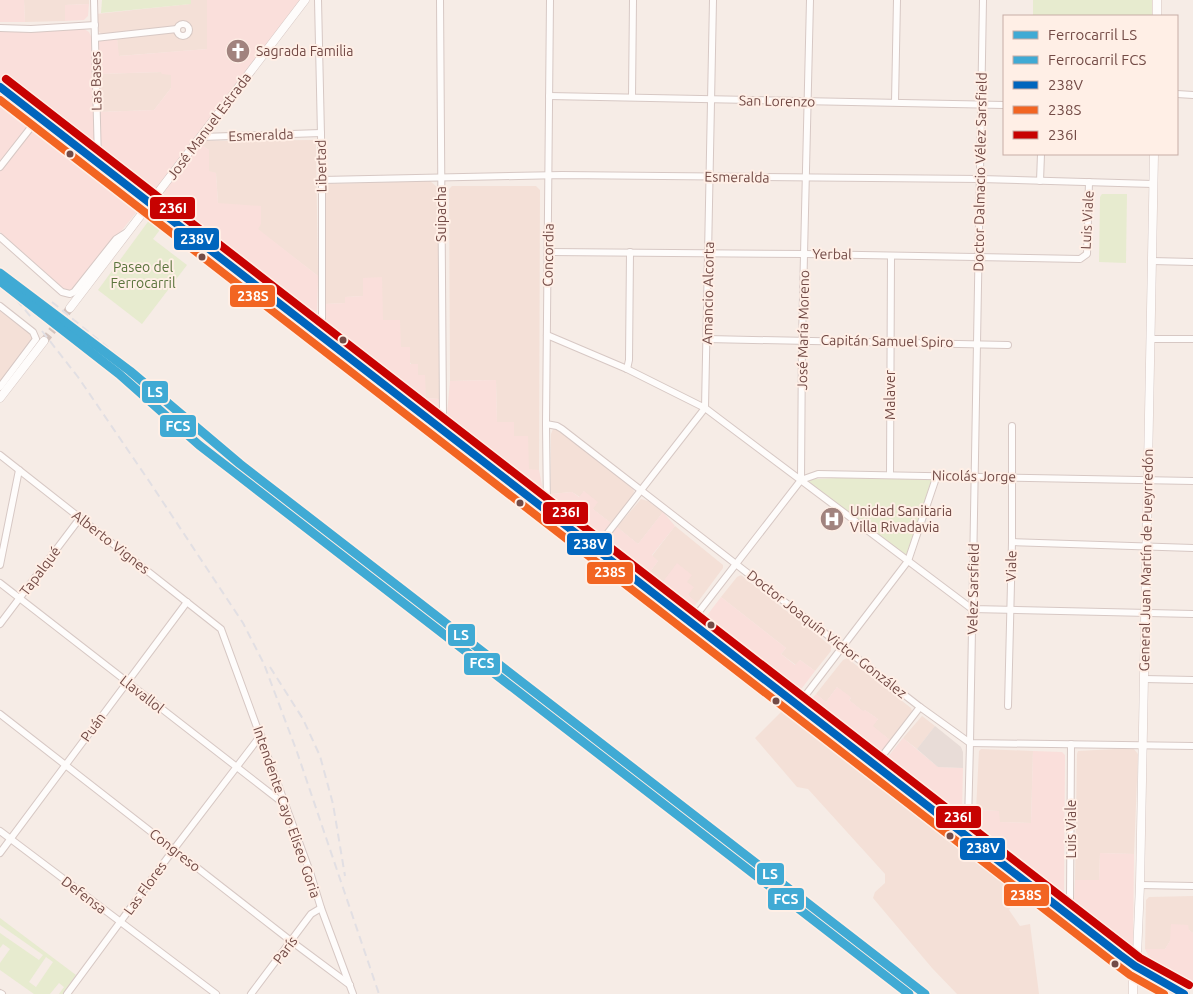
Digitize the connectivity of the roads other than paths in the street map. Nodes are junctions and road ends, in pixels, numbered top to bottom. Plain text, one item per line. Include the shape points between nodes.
1 (94, 0) edge
2 (305, 0) edge
3 (318, 0) edge
4 (440, 0) edge
5 (550, 0) edge
6 (633, 0) edge
7 (713, 0) edge
8 (810, 0) edge
9 (897, 0) edge
10 (983, 0) edge
11 (1158, 0) edge
12 (1157, 15) edge
13 (95, 25) junction
14 (0, 28) edge
15 (177, 30) dead end
16 (95, 38) junction
17 (0, 87) edge
18 (1178, 94) edge
19 (1193, 95) edge
20 (549, 96) junction
21 (632, 97) junction
22 (712, 100) junction
23 (809, 101) junction
24 (895, 102) junction
25 (981, 105) junction
26 (1003, 105) edge
27 (39, 117) junction
28 (321, 133) junction
29 (201, 137) junction
30 (1041, 155) edge
31 (1154, 155) edge
32 (98, 162) junction
33 (0, 167) edge
34 (549, 175) junction
35 (710, 176) junction
36 (441, 178) junction
37 (806, 178) junction
38 (980, 179) junction
39 (322, 180) junction
40 (1040, 181) junction
41 (1089, 182) junction
42 (1153, 184) junction
43 (151, 203) junction
44 (132, 228) junction
45 (0, 237) edge
46 (549, 252) junction
47 (630, 252) junction
48 (708, 254) junction
49 (805, 254) junction
50 (891, 256) junction
51 (979, 258) junction
52 (1084, 258) joint
53 (1152, 261) junction
54 (1193, 262) edge
55 (0, 306) edge
56 (70, 308) tunnel mouth
57 (317, 332) junction
58 (547, 335) junction
59 (707, 339) junction
60 (1150, 339) junction
61 (1193, 339) edge
62 (802, 340) junction
63 (44, 341) tunnel mouth
64 (890, 341) junction
65 (976, 343) junction
66 (1008, 344) dead end
67 (626, 369) junction
68 (0, 387) edge
69 (0, 398) edge
70 (705, 408) junction
71 (546, 424) junction
72 (438, 426) junction
73 (1012, 426) dead end
74 (0, 455) edge
75 (19, 470) junction
76 (890, 475) junction
77 (937, 475) junction
78 (974, 476) junction
79 (1013, 477) junction
80 (801, 480) junction
81 (1149, 480) junction
82 (1193, 481) edge
83 (641, 491) junction
84 (547, 510) junction
85 (80, 518) junction
86 (1012, 542) junction
87 (1147, 547) junction
88 (596, 548) junction
89 (1193, 548) edge
90 (908, 561) junction
91 (736, 564) junction
92 (0, 565) edge
93 (0, 583) edge
94 (19, 598) junction
95 (187, 602) junction
96 (972, 609) junction
97 (1010, 609) junction
98 (1146, 613) junction
99 (1193, 614) edge
100 (691, 622) junction
101 (0, 624) edge
102 (221, 629) joint
103 (842, 646) junction
104 (1144, 680) junction
105 (1193, 680) edge
106 (126, 682) junction
107 (798, 705) junction
108 (1008, 706) dead end
109 (920, 707) junction
110 (0, 714) edge
111 (260, 735) junction
112 (970, 743) junction
113 (1071, 744) junction
114 (1142, 745) junction
115 (1193, 746) edge
116 (876, 764) junction
117 (66, 765) junction
118 (236, 767) junction
119 (285, 804) junction
120 (0, 831) edge
121 (964, 833) junction
122 (10, 839) junction
123 (174, 849) junction
124 (0, 853) edge
125 (1140, 885) junction
126 (1193, 886) edge
127 (321, 908) junction
128 (1067, 914) junction
129 (120, 922) junction
130 (291, 941) junction
131 (1135, 966) junction
132 (350, 985) junction
133 (68, 994) edge
134 (216, 994) edge
135 (251, 994) edge
136 (353, 994) edge
137 (1133, 994) edge
138 (1184, 994) edge

1 - 13 street, Las Bases
2 - 29 street, José Manuel Estrada
3 - 28 street, Libertad
4 - 36 street, Suipacha
5 - 20 street, Concordia
6 - 21 street
7 - 22 street, Amancio Alcorta
8 - 23 street, José María Moreno
9 - 24 street
10 - 25 street, Doctor Dalmacio Vélez Sarsfield
11 - 12 street
13 - 14 street
13 - 16 street, Las Bases
15 - 16 street
16 - 32 street, Las Bases
17 - 27 main road
18 - 19 street
20 - 21 street, San Lorenzo
20 - 34 street, Concordia
21 - 22 street, San Lorenzo
22 - 23 street, San Lorenzo
22 - 35 street, Amancio Alcorta
23 - 24 street, San Lorenzo
23 - 37 street, José María Moreno
24 - 25 street, San Lorenzo
25 - 26 street, San Lorenzo
25 - 38 street, Doctor Dalmacio Vélez Sarsfield
27 - 32 main road
27 - 33 street
28 - 29 street, Esmeralda
28 - 39 street, Libertad
29 - 43 street, José Manuel Estrada
30 - 40 street
31 - 42 street, General Juan Martín de Pueyrredón
32 - 43 main road
34 - 35 street, Esmeralda
34 - 36 street, Esmeralda
34 - 46 street, Concordia
35 - 37 street, Esmeralda
35 - 48 street, Amancio Alcorta
36 - 39 street, Esmeralda
36 - 72 street, Suipacha via 443,418
37 - 38 street, Esmeralda
37 - 49 street, José María Moreno
38 - 40 street, Esmeralda
38 - 51 street, Doctor Dalmacio Vélez Sarsfield
39 - 57 street, Libertad via 322,320
40 - 41 street, Esmeralda
41 - 42 street, Esmeralda
41 - 52 street, Luis Viale via 1087,254
42 - 53 street, General Juan Martín de Pueyrredón
43 - 44 street, José Manuel Estrada
43 - 57 main road
44 - 45 street, José Manuel Estrada via 116,239 70,294 62,292
44 - 56 street, José Manuel Estrada
46 - 47 street, Yerbal
46 - 58 street, Concordia
47 - 48 street, Yerbal
47 - 67 street via 629,360
48 - 49 street, Yerbal
48 - 59 street, Amancio Alcorta
49 - 50 street, Yerbal
49 - 62 street, José María Moreno
50 - 51 street, Yerbal
50 - 64 street, Malaver
51 - 52 street, Yerbal
51 - 65 street, Doctor Dalmacio Vélez Sarsfield
53 - 54 street
53 - 60 street, General Juan Martín de Pueyrredón
55 - 68 street via 33,332 36,339
57 - 72 main road
58 - 67 street
58 - 71 street, Concordia
59 - 62 street, Capitán Samuel Spiro
59 - 70 street, Amancio Alcorta
60 - 61 street
60 - 81 street, General Juan Martín de Pueyrredón
62 - 64 street, Capitán Samuel Spiro
62 - 80 street, José María Moreno
63 - 69 street
64 - 65 street, Capitán Samuel Spiro
64 - 76 street, Malaver
65 - 66 street, Capitán Samuel Spiro
65 - 78 street, Velez Sarsfield
67 - 70 street
70 - 80 street
70 - 83 street
71 - 83 street, Doctor Joaquín Victor González via 558,426
71 - 84 street, Concordia
72 - 84 main road
73 - 79 street, Viale
74 - 75 street, Alberto Vignes
75 - 85 street, Alberto Vignes
75 - 92 street
76 - 77 street, Nicolás Jorge
76 - 80 street, Nicolás Jorge via 818,474
77 - 78 street, Nicolás Jorge
77 - 90 street
78 - 79 street, Nicolás Jorge
78 - 96 street, Velez Sarsfield
79 - 81 street, Nicolás Jorge
79 - 86 street, Viale
80 - 90 street
80 - 91 street
81 - 82 street, Nicolás Jorge
81 - 87 street, General Juan Martín de Pueyrredón
83 - 88 street
83 - 91 street, Doctor Joaquín Victor González
84 - 88 main road
85 - 94 street, Tapalqué
85 - 95 street, Alberto Vignes
86 - 87 street
86 - 97 street, Viale
87 - 89 street
87 - 98 street, General Juan Martín de Pueyrredón
88 - 100 main road
90 - 96 street
90 - 103 street
91 - 100 street
91 - 103 street, Doctor Joaquín Victor González
93 - 94 street, Llavallol
94 - 101 street, Tapalqué
94 - 106 street, Llavallol
95 - 102 street, Alberto Vignes
95 - 106 street, Puán
96 - 97 street
96 - 112 street, Velez Sarsfield
97 - 98 street
97 - 108 street, Viale
98 - 99 street
98 - 104 street, General Juan Martín de Pueyrredón
100 - 107 main road
102 - 111 street, Intendente Cayo Eliseo Goria
103 - 107 street
103 - 109 street, Doctor Joaquín Victor González
104 - 105 street
104 - 114 street, General Juan Martín de Pueyrredón
106 - 117 street, Puán
106 - 118 street, Llavallol
107 - 116 main road
109 - 112 street, Doctor Joaquín Victor González
109 - 116 street
110 - 117 street, Congreso
111 - 118 street, Las Flores
111 - 119 street, Intendente Cayo Eliseo Goria
112 - 113 street
112 - 121 street, Velez Sarsfield via 968,823
113 - 114 street
113 - 128 street, Luis Viale via 1070,900
114 - 115 street
114 - 125 street, General Juan Martín de Pueyrredón
116 - 121 main road
117 - 122 street, Puán
117 - 123 street, Congreso
118 - 119 street, Llavallol
118 - 123 street, Las Flores
119 - 127 street, Intendente Cayo Eliseo Goria
120 - 122 street, Defensa
121 - 128 main road
122 - 124 street, Puán
122 - 129 street, Defensa
123 - 129 street, Las Flores
123 - 130 street, Congreso
125 - 126 street
125 - 131 street, General Juan Martín de Pueyrredón
127 - 130 street, París via 311,914
127 - 132 street, Intendente Cayo Eliseo Goria
128 - 131 main road
129 - 133 street, Las Flores
129 - 134 street, Defensa
130 - 132 street, Congreso
130 - 135 street, París
131 - 137 street, General Juan Martín de Pueyrredón
131 - 138 main road
132 - 136 street, Intendente Cayo Eliseo Goria

